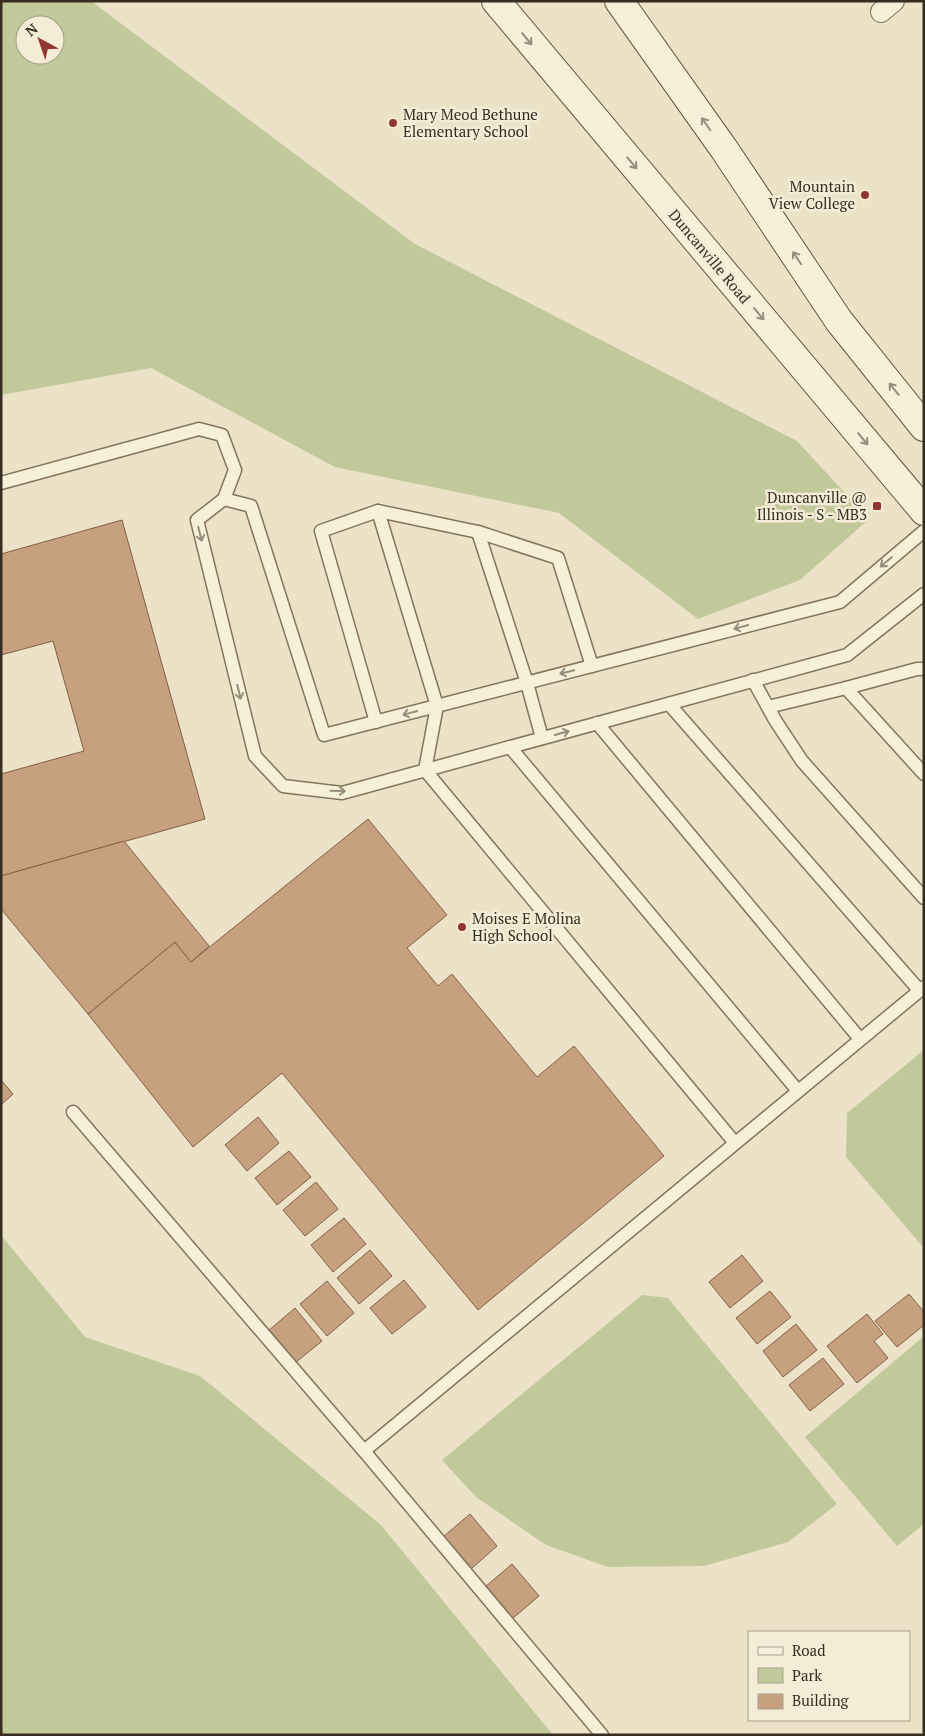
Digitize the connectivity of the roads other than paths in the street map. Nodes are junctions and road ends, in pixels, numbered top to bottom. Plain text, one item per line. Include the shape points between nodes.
1 (496, 1) edge
2 (619, 1) edge
3 (924, 427) edge
4 (1, 482) edge
5 (224, 499) junction
6 (378, 511) junction
7 (924, 511) edge
8 (924, 531) edge
9 (478, 532) junction
10 (924, 594) edge
11 (592, 666) junction
12 (924, 669) edge
13 (754, 680) junction
14 (527, 683) junction
15 (846, 688) junction
16 (669, 704) junction
17 (437, 706) junction
18 (768, 707) junction
19 (376, 722) junction
20 (596, 723) junction
21 (542, 738) junction
22 (510, 747) junction
23 (426, 770) junction
24 (924, 774) edge
25 (924, 898) edge
26 (921, 988) edge
27 (860, 1039) junction
28 (798, 1091) junction
29 (73, 1112) dead end
30 (735, 1143) junction
31 (364, 1451) junction
32 (602, 1735) edge

1 -> 7 main road, Duncanville Road
3 -> 2 main road via 839,321 724,149
4 - 5 lane via 198,429 222,436 235,470
5 - 19 lane via 251,506 324,735
5 -> 23 lane via 197,520 255,756 282,786 342,793
6 - 9 lane
6 - 17 lane
6 - 19 lane via 321,531
8 -> 11 lane via 840,602
9 - 11 lane via 558,558
9 - 14 lane
10 - 13 lane via 846,655
11 -> 14 lane
12 - 15 lane
13 - 16 lane
13 - 18 lane
14 - 17 lane
14 - 21 lane
15 - 18 lane
15 - 24 lane
16 - 20 lane
16 - 26 lane
17 -> 19 lane
17 - 23 lane
18 - 25 lane via 802,760
21 -> 20 lane
20 - 27 lane
21 - 22 lane
22 - 23 lane
22 - 28 lane
23 - 30 lane
26 - 27 lane
27 - 28 lane
28 - 30 lane
29 - 31 lane
30 - 31 lane
31 - 32 lane

